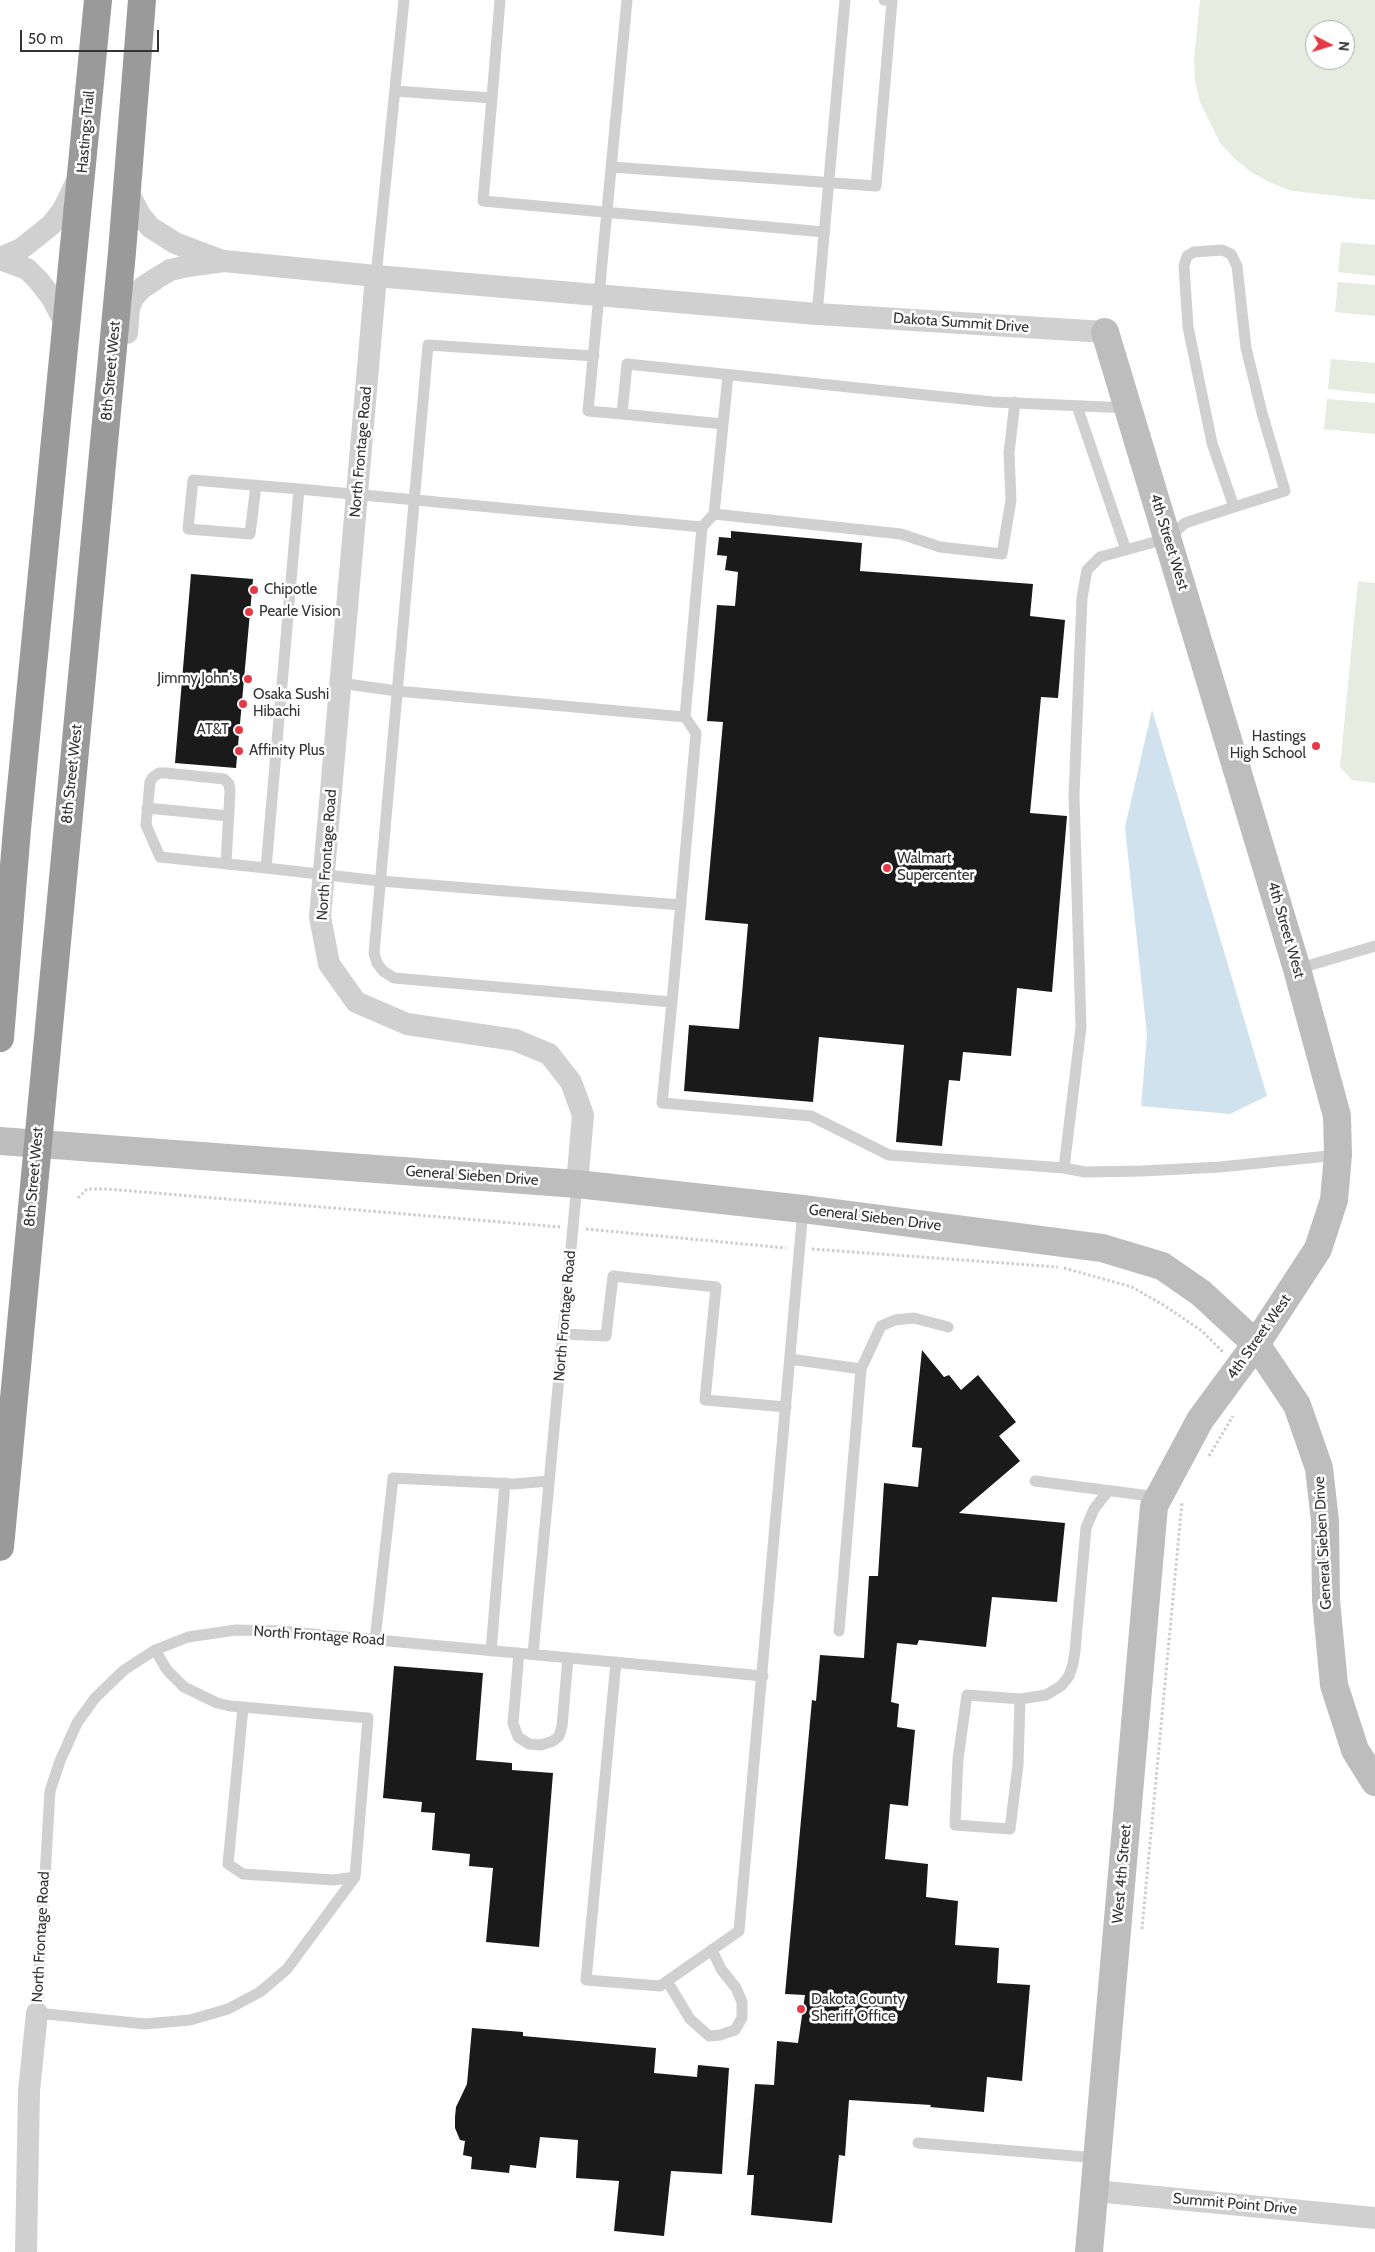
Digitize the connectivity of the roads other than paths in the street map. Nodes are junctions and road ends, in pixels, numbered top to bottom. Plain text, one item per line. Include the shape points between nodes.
1 (98, 0) edge
2 (142, 0) edge
3 (404, 0) edge
4 (500, 0) edge
5 (627, 0) edge
6 (845, 0) edge
7 (884, 0) edge
8 (395, 91) junction
9 (492, 98) junction
10 (612, 167) junction
11 (82, 171) junction
12 (829, 183) junction
13 (127, 190) junction
14 (608, 211) junction
15 (824, 232) junction
16 (0, 258) edge
17 (224, 261) junction
18 (376, 276) junction
19 (601, 294) junction
20 (817, 314) junction
21 (67, 327) junction
22 (1105, 332) joint
23 (594, 356) junction
24 (728, 374) junction
25 (1015, 402) junction
26 (1077, 406) junction
27 (1128, 408) junction
28 (622, 414) junction
29 (723, 424) junction
30 (256, 485) junction
31 (299, 489) junction
32 (357, 495) junction
33 (414, 500) junction
34 (1234, 507) junction
35 (714, 514) junction
36 (702, 527) junction
37 (1169, 538) junction
38 (1126, 550) junction
39 (340, 683) junction
40 (397, 692) junction
41 (80, 696) junction
42 (685, 717) junction
43 (147, 808) junction
44 (229, 816) junction
45 (226, 864) junction
46 (266, 868) junction
47 (323, 874) junction
48 (380, 881) junction
49 (681, 905) junction
50 (1375, 946) edge
51 (1298, 969) junction
52 (672, 1002) junction
53 (0, 1038) edge
54 (0, 1141) edge
55 (37, 1143) junction
56 (1338, 1155) junction
57 (1064, 1168) junction
58 (577, 1184) junction
59 (802, 1209) junction
60 (948, 1327) dead end
61 (563, 1334) junction
62 (1256, 1344) junction
63 (790, 1359) junction
64 (861, 1369) junction
65 (786, 1408) junction
66 (549, 1481) junction
67 (1035, 1481) dead end
68 (506, 1483) junction
69 (1108, 1491) junction
70 (1171, 1497) junction
71 (0, 1547) edge
72 (839, 1631) dead end
73 (375, 1640) junction
74 (155, 1650) junction
75 (491, 1651) junction
76 (520, 1653) junction
77 (533, 1654) junction
78 (568, 1658) junction
79 (616, 1662) junction
80 (763, 1676) junction
81 (1020, 1699) junction
82 (243, 1707) junction
83 (1375, 1782) edge
84 (355, 1877) junction
85 (712, 1950) junction
86 (667, 1981) junction
87 (37, 2013) junction
88 (918, 2143) dead end
89 (1098, 2158) junction
90 (1095, 2191) junction
91 (1375, 2218) edge
92 (26, 2252) edge
93 (1089, 2252) edge

1 - 11 highway, Hastings Trail
2 - 13 highway, 8th Street West
3 - 8 lane
4 - 9 lane
5 - 10 lane
6 - 12 lane
7 - 12 lane via 892,1 876,186
8 - 9 lane
8 - 18 lane
9 - 14 lane via 483,201
10 - 12 lane
10 - 14 lane
11 - 16 street via 63,210 51,225 20,249
11 - 21 highway, Hastings Trail
12 - 15 lane
13 - 17 street via 140,215 162,236
13 - 41 highway, 8th Street West
14 - 15 lane
14 - 19 lane
15 - 20 lane
16 - 21 street via 28,269 40,281
17 - 18 street
17 - 41 street via 170,270 142,288 129,308 104,564
18 - 19 street, Dakota Summit Drive
18 - 32 street, North Frontage Road
19 - 20 street, Dakota Summit Drive
19 - 23 lane
20 - 22 street, Dakota Summit Drive
21 - 53 highway via 17,830
22 - 27 street, 4th Street West
23 - 28 lane via 588,411
23 - 33 lane via 428,346
24 - 25 lane
24 - 28 lane via 627,364
24 - 29 lane
25 - 26 lane
25 - 35 lane via 1009,453 1011,500 1002,554 940,546 901,534
26 - 27 lane
26 - 38 lane
27 - 37 street, 4th Street West
28 - 29 lane
29 - 35 lane
30 - 30 lane via 193,480 188,529 250,534
30 - 31 lane
31 - 32 lane
31 - 46 lane
32 - 33 lane
32 - 39 street, North Frontage Road
33 - 36 lane
33 - 40 lane
34 - 34 lane via 1212,443 1188,327 1184,266 1187,256 1194,252 1222,250 1231,254 1237,266 1246,348 1285,491
34 - 37 lane via 1185,523
35 - 36 lane
36 - 42 lane
37 - 38 lane
37 - 51 street, 4th Street West
38 - 57 lane via 1100,557 1087,570 1082,598 1074,795 1081,1027
39 - 40 lane
39 - 47 street, North Frontage Road
40 - 42 lane
40 - 48 lane
41 - 55 highway, 8th Street West
42 - 49 lane via 696,734
43 - 44 lane
43 - 44 lane via 150,782 159,773 224,780 230,791
43 - 45 lane via 146,825 160,857
44 - 45 lane
45 - 46 lane
46 - 47 lane
47 - 48 lane
47 - 58 street, North Frontage Road via 320,917 330,964 356,1002 407,1024 515,1040 549,1054 571,1082 583,1116
48 - 49 lane
48 - 52 lane via 374,953 382,972 394,978
49 - 52 lane
50 - 51 lane
51 - 56 street, 4th Street West via 1337,1116
52 - 57 lane via 662,1103 811,1116 889,1155
54 - 55 street, General Sieben Drive
55 - 58 street, General Sieben Drive
55 - 71 highway, 8th Street West
56 - 57 lane via 1142,1172 1085,1172
56 - 62 street, 4th Street West via 1334,1200 1318,1249
58 - 59 street, General Sieben Drive
58 - 61 lane, North Frontage Road
59 - 62 street, General Sieben Drive via 1102,1248 1162,1266 1201,1293
59 - 63 lane
60 - 64 lane via 914,1318 895,1320 881,1326
61 - 65 lane via 606,1336 613,1276 716,1287 705,1400
61 - 66 lane, North Frontage Road
62 - 70 street, 4th Street West via 1200,1420
62 - 83 street, General Sieben Drive via 1297,1405 1319,1468 1334,1685 1355,1750
63 - 64 lane
63 - 65 lane
64 - 72 lane
65 - 80 lane
66 - 68 lane
66 - 77 lane, North Frontage Road
67 - 69 lane
68 - 73 lane via 393,1478
68 - 75 lane
69 - 70 lane
69 - 81 lane via 1094,1509 1086,1528 1075,1651 1068,1676 1061,1686 1046,1695
70 - 89 street, West 4th Street via 1154,1506
73 - 74 lane, North Frontage Road via 236,1630 188,1637
73 - 75 lane, North Frontage Road
74 - 82 lane via 167,1670 184,1687 217,1703
74 - 87 lane, North Frontage Road via 124,1670 95,1698 77,1723 50,1791
75 - 76 lane, North Frontage Road
76 - 77 lane, North Frontage Road
76 - 78 lane via 513,1722 518,1737 529,1744 553,1741 559,1736
77 - 78 lane
78 - 79 lane
79 - 80 lane
79 - 86 lane via 586,1980 660,1986
80 - 85 lane via 739,1931
81 - 81 lane via 966,1695 958,1759 955,1825 1010,1829 1018,1765
82 - 84 lane via 368,1718
82 - 84 lane via 228,1864 243,1874 334,1880
84 - 87 lane via 288,1969 260,1992 228,2009 190,2020 145,2024
85 - 86 lane
85 - 86 lane via 742,2002 742,2018 735,2030 709,2036 690,2019
87 - 92 street, North Frontage Road via 29,2091
88 - 89 lane
89 - 90 street, West 4th Street
90 - 91 street, Summit Point Drive
90 - 93 street, West 4th Street

